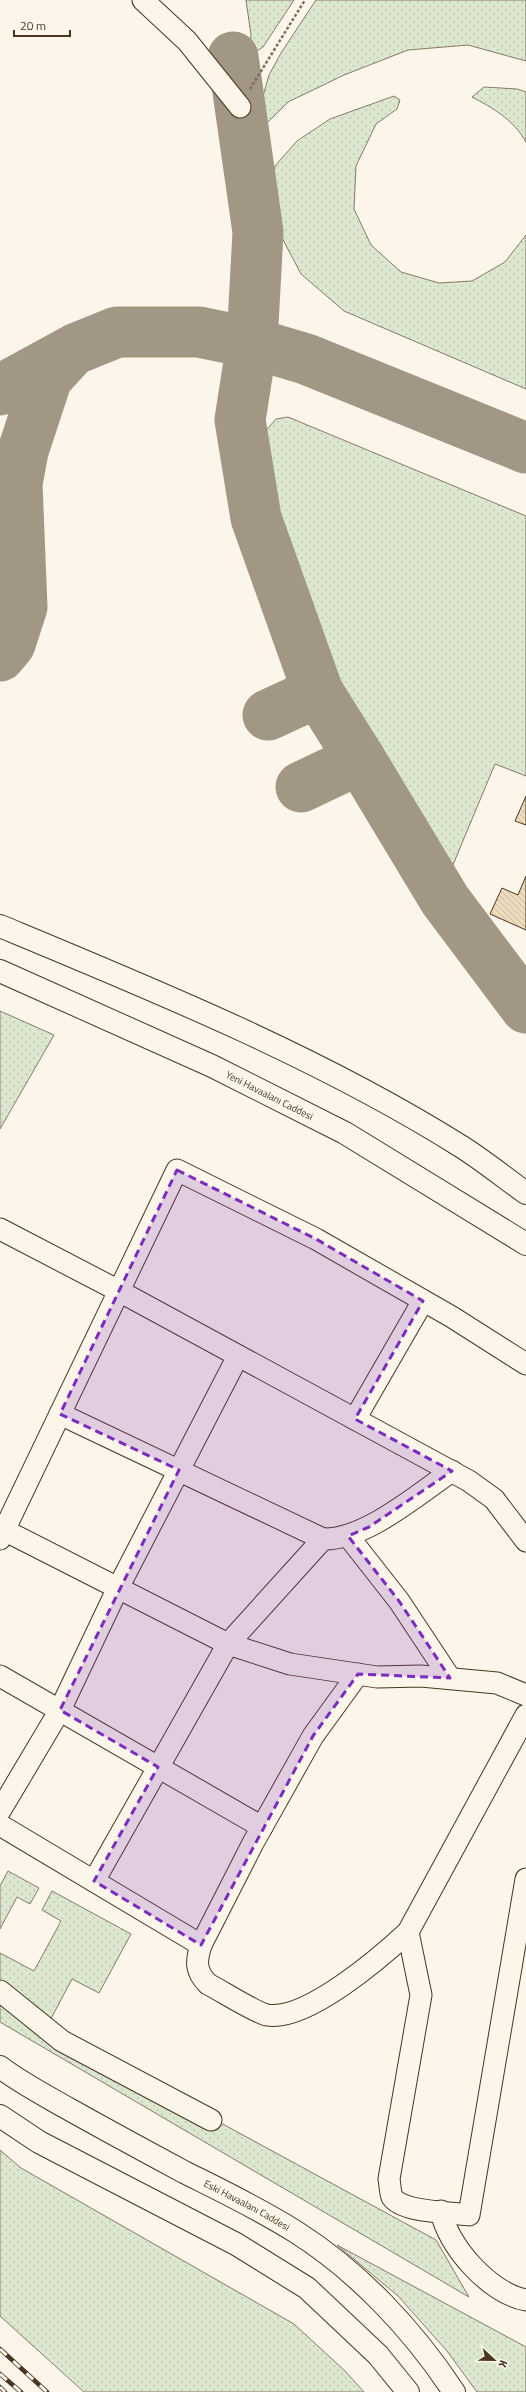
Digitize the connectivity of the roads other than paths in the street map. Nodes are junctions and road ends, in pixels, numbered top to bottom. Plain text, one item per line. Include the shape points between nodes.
1 (143, 0) edge
2 (240, 107) road end
3 (0, 926) edge
4 (0, 972) edge
5 (526, 1192) edge
6 (0, 1229) edge
7 (526, 1244) edge
8 (119, 1291) junction
9 (424, 1300) junction
10 (238, 1356) junction
11 (526, 1364) edge
12 (60, 1414) junction
13 (354, 1419) junction
14 (179, 1470) junction
15 (452, 1471) junction
16 (2, 1533) edge
17 (348, 1536) junction
18 (323, 1539) junction
19 (526, 1541) edge
20 (117, 1590) junction
21 (228, 1644) junction
22 (358, 1674) junction
23 (0, 1676) edge
24 (450, 1678) junction
25 (526, 1695) edge
26 (60, 1710) junction
27 (526, 1715) edge
28 (158, 1767) junction
29 (0, 1811) edge
30 (0, 1825) edge
31 (262, 1827) junction
32 (94, 1881) junction
33 (526, 1885) edge
34 (408, 1932) junction
35 (201, 1945) junction
36 (0, 1991) edge
37 (0, 2068) edge
38 (0, 2116) edge
39 (211, 2120) dead end
40 (441, 2211) junction
41 (526, 2300) edge
42 (408, 2392) edge
43 (454, 2392) edge

1 - 2 street via 187,41
3 - 5 main road via 216,1019 370,1095 462,1148
4 - 7 main road, Yeni Havaalanı Caddesi via 212,1066 345,1133
6 - 8 street
8 - 9 street via 177,1170 316,1240
8 - 10 street
8 - 12 street
9 - 11 street
9 - 13 street
10 - 13 street
10 - 14 street
12 - 14 street
12 - 16 street
13 - 15 street
14 - 18 street
14 - 20 street
15 - 17 street via 369,1527
15 - 19 street via 494,1500
16 - 20 street
17 - 18 street via 337,1540
17 - 24 street via 400,1601
18 - 21 street
20 - 21 street
20 - 26 street
21 - 22 street via 290,1664
21 - 28 street
22 - 24 street via 377,1677
22 - 31 street via 313,1736
23 - 26 street
24 - 25 street via 497,1683
26 - 28 street
26 - 29 street
27 - 34 street
28 - 31 street
28 - 32 street
30 - 32 street
31 - 35 street
32 - 35 street
33 - 40 street via 469,2214
34 - 35 street via 383,1955 348,1981 298,2010 282,2015 266,2015 208,1984 196,1966
34 - 40 street via 421,1995 389,2179 392,2196 398,2203 413,2209
36 - 39 street via 62,2041
37 - 43 main road, Eski Havaalanı Caddesi via 105,2130 297,2232 337,2262 378,2299 412,2335
38 - 42 main road via 52,2148 236,2244 307,2288 378,2354
40 - 41 street via 450,2235 474,2269 515,2298

